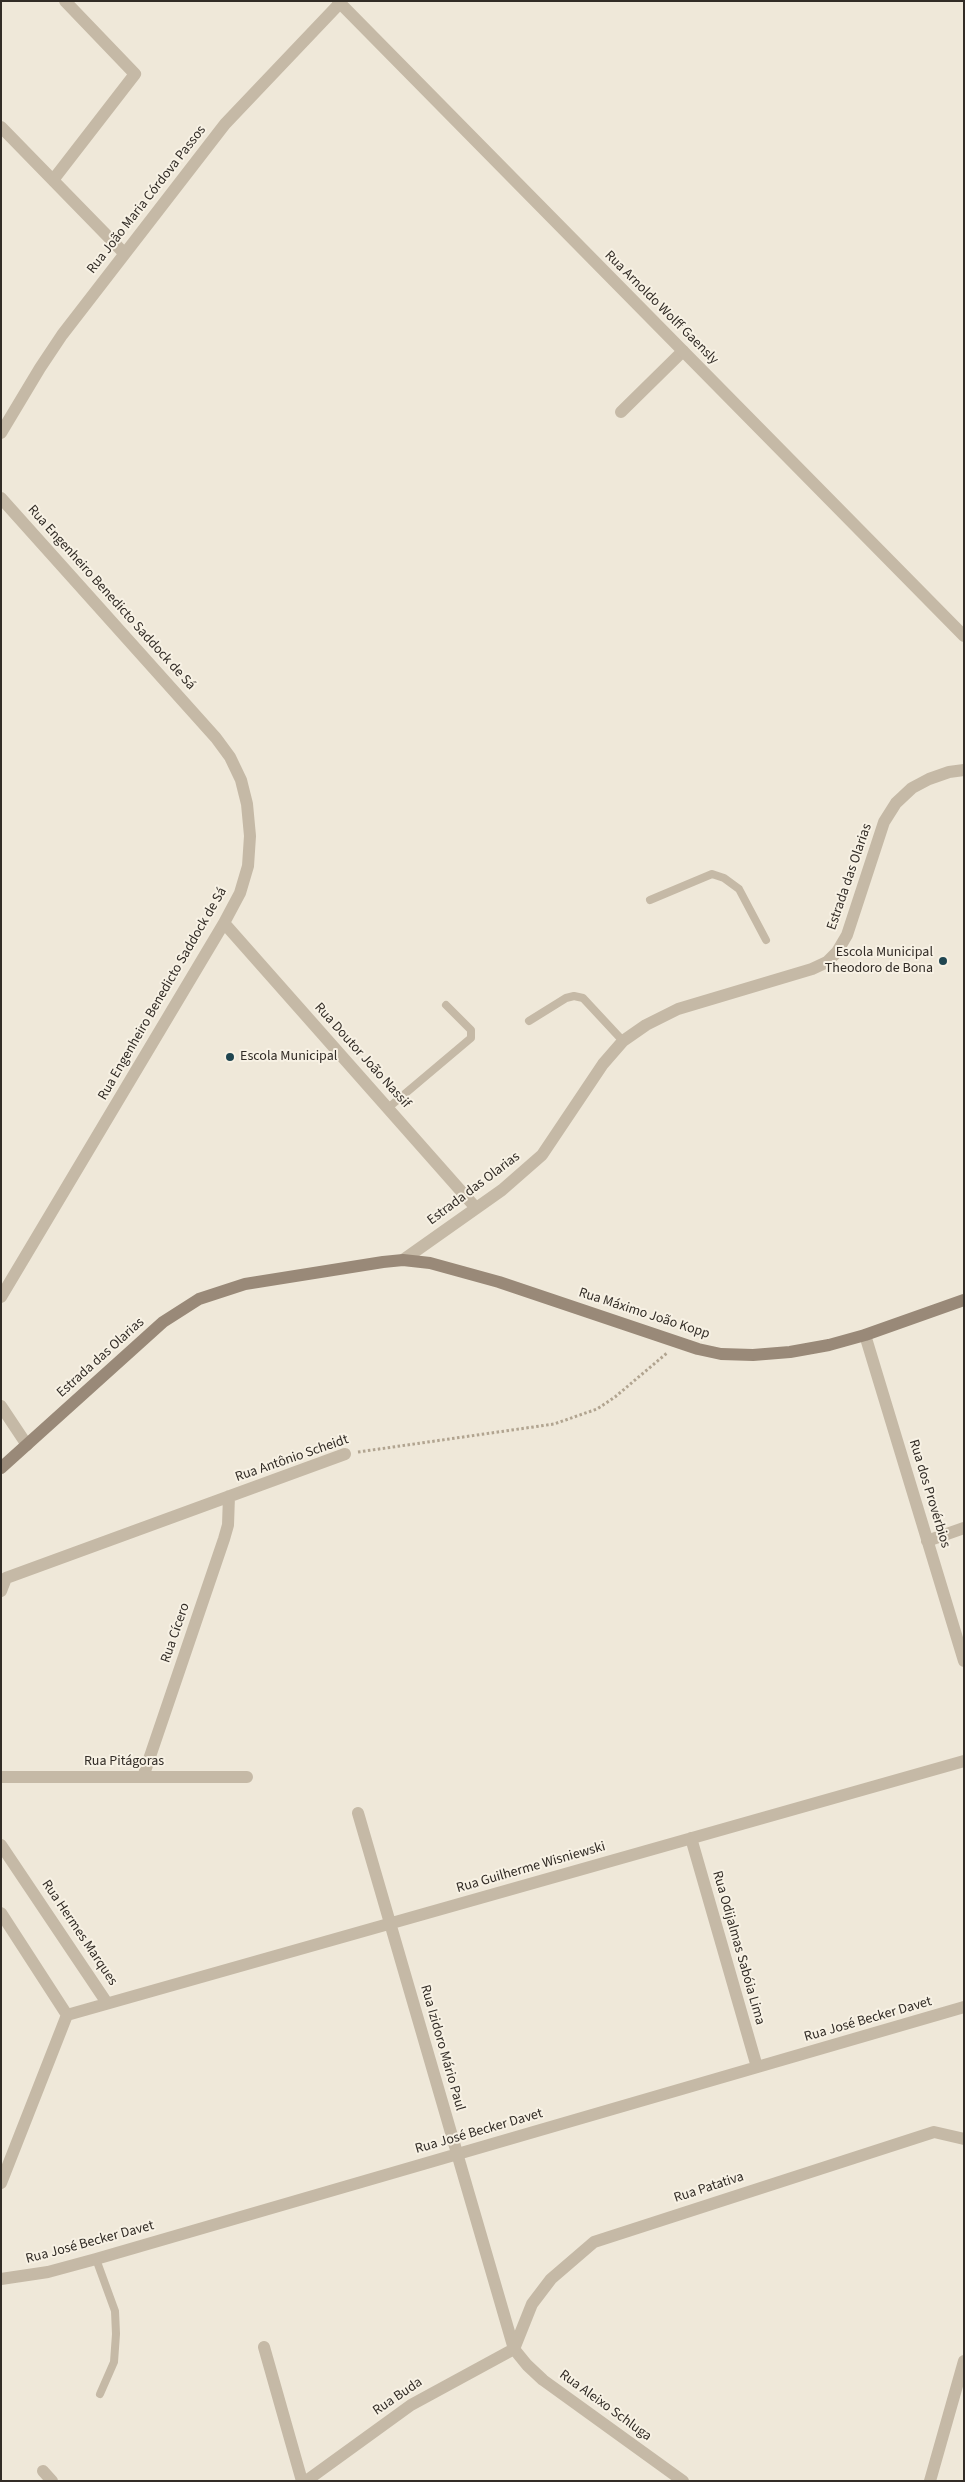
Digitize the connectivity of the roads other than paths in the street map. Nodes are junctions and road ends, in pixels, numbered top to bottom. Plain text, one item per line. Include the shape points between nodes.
1 (65, 1) edge
2 (339, 2) edge
3 (1, 127) edge
4 (53, 180) junction
5 (124, 253) junction
6 (682, 351) junction
7 (621, 412) dead end
8 (1, 433) edge
9 (1, 498) edge
10 (964, 636) edge
11 (964, 770) edge
12 (650, 900) dead end
13 (224, 923) junction
14 (766, 940) dead end
15 (446, 1005) dead end
16 (529, 1021) dead end
17 (623, 1041) junction
18 (388, 1108) junction
19 (476, 1208) junction
20 (403, 1260) junction
21 (1, 1297) edge
22 (964, 1300) edge
23 (865, 1335) junction
24 (1, 1406) edge
25 (27, 1445) junction
26 (345, 1454) road end
27 (1, 1468) edge
28 (229, 1496) junction
29 (964, 1528) edge
30 (928, 1542) junction
31 (4, 1572) edge
32 (1, 1591) edge
33 (964, 1661) edge
34 (964, 1761) edge
35 (1, 1777) edge
36 (143, 1777) junction
37 (247, 1777) dead end
38 (358, 1813) dead end
39 (691, 1838) junction
40 (1, 1845) edge
41 (1, 1914) edge
42 (390, 1923) junction
43 (107, 2003) junction
44 (964, 2007) edge
45 (66, 2015) junction
46 (757, 2067) junction
47 (964, 2139) edge
48 (458, 2154) junction
49 (1, 2182) edge
50 (96, 2259) junction
51 (1, 2279) edge
52 (264, 2346) dead end
53 (514, 2349) junction
54 (964, 2361) edge
55 (100, 2394) dead end
56 (43, 2471) dead end
57 (52, 2481) edge
58 (304, 2481) edge
59 (683, 2481) edge
60 (930, 2481) edge

1 - 4 street via 135,74
2 - 5 street, Rua João Maria Córdova Passos via 239,108
2 - 6 street, Rua Arnoldo Wolff Gaensly
3 - 4 street
4 - 5 street
5 - 8 street, Rua João Maria Córdova Passos via 46,360
6 - 7 street
6 - 10 street, Rua Arnoldo Wolff Gaensly
9 - 13 street, Rua Engenheiro Benedicto Saddock de Sá via 230,757 241,780 250,836 248,866 240,893
11 - 17 street, Estrada das Olarias via 929,779 912,788 896,803 884,822 847,935 827,962 678,1009
12 - 14 lane via 712,874 718,876 739,889
13 - 18 street, Rua Doutor João Nassif
13 - 21 street, Rua Engenheiro Benedicto Saddock de Sá
15 - 18 lane via 471,1030 471,1038
16 - 17 lane via 574,996 583,998
17 - 19 street, Estrada das Olarias via 603,1064 542,1155
18 - 19 street, Rua Doutor João Nassif
19 - 20 street, Estrada das Olarias
20 - 23 main road, Rua Máximo João Kopp via 463,1270 678,1343 721,1354 790,1352
20 - 25 main road, Estrada das Olarias via 245,1284 199,1299 163,1322
22 - 23 main road, Rua Máximo João Kopp
23 - 30 street, Rua dos Provérbios
24 - 25 street
25 - 27 main road, Estrada das Olarias
26 - 28 street, Rua Antônio Scheidt
28 - 31 street, Rua Antônio Scheidt
28 - 36 street, Rua Cícero via 224,1540
29 - 30 street
30 - 33 street, Rua dos Provérbios
31 - 32 street, Rua Antônio Scheidt
34 - 39 street, Rua Guilherme Wisniewski
35 - 36 street, Rua Pitágoras
36 - 37 street, Rua Pitágoras
38 - 42 street, Rua Izidoro Mário Paul
39 - 42 street, Rua Guilherme Wisniewski
39 - 46 street, Rua Odijalmas Sabóia Lima
40 - 43 street, Rua Hermes Marques
41 - 45 street
42 - 43 street, Rua Guilherme Wisniewski
42 - 48 street, Rua Izidoro Mário Paul
43 - 45 street, Rua Hermes Marques
44 - 46 street, Rua José Becker Davet
45 - 49 street
46 - 48 street, Rua José Becker Davet
47 - 53 street, Rua Patativa via 934,2132 594,2242 551,2280 532,2304
48 - 50 street, Rua José Becker Davet
48 - 53 street, Rua Izidoro Mário Paul
50 - 51 street, Rua José Becker Davet via 48,2272
50 - 55 lane via 115,2311 116,2334 114,2362
52 - 58 street
53 - 58 street, Rua Buda via 411,2405
53 - 59 street, Rua Aleixo Schluga via 544,2380
54 - 60 street
56 - 57 street

